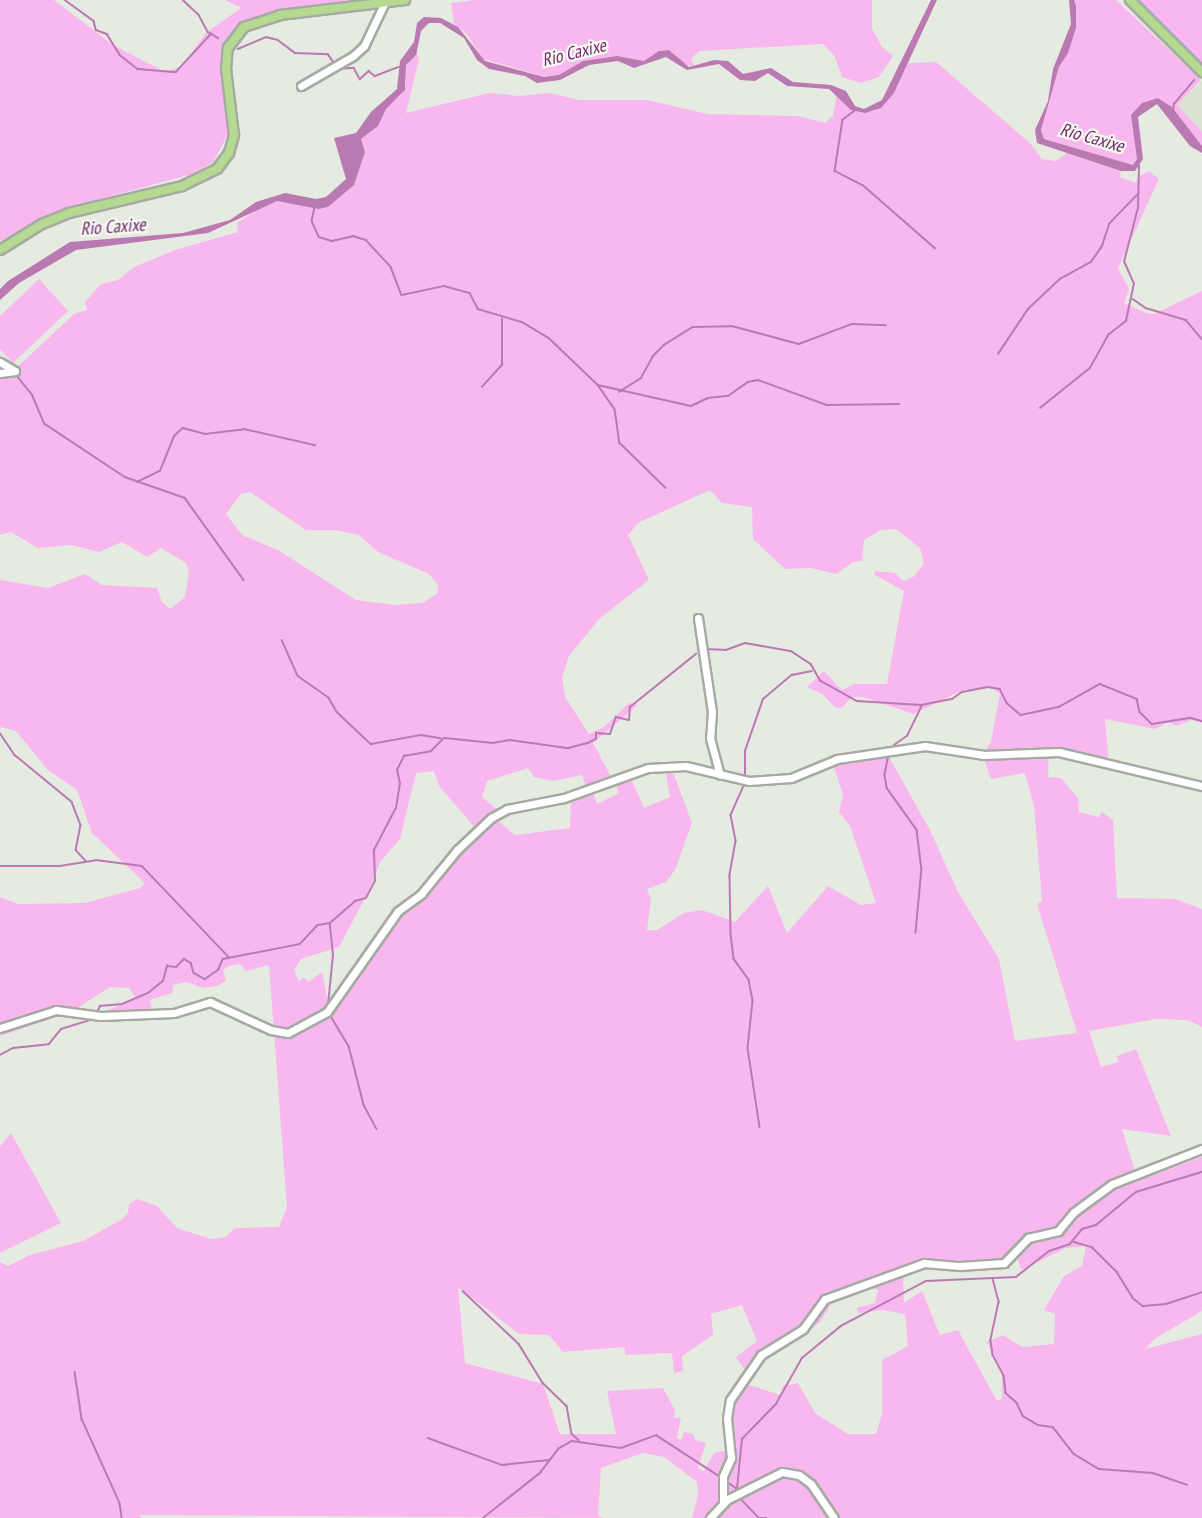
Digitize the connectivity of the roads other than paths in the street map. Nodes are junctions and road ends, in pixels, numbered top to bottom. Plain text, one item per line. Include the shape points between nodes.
1 (405, 0) edge
2 (1130, 0) edge
3 (385, 2) junction
4 (1202, 72) edge
5 (301, 86) dead end
6 (0, 250) edge
7 (0, 362) edge
8 (0, 373) edge
9 (698, 618) dead end
10 (720, 775) junction
11 (1202, 786) edge
12 (0, 1028) edge
13 (1202, 1149) edge
14 (723, 1503) junction
15 (710, 1518) edge
16 (834, 1518) edge

1 - 3 main road
2 - 4 main road
3 - 5 street via 364,46 337,69
3 - 6 main road via 280,15 244,27 228,48 226,69 234,135 217,169 182,186 69,213 42,224
7 - 8 street via 15,371
9 - 10 street via 712,712 710,738
10 - 11 street via 749,781 791,778 837,759 925,746 984,755 1059,752
10 - 12 street via 686,766 648,768 564,798 507,809 491,818 456,850 421,894 399,911 327,1012 288,1033 271,1030 210,1002 174,1013 101,1016 56,1010
13 - 14 street via 1112,1184 1074,1212 1058,1231 1028,1238 1004,1263 924,1263 825,1299 803,1329 761,1355 730,1400 727,1418 731,1458 723,1476
14 - 15 street
14 - 16 street via 782,1472 799,1475 811,1484

